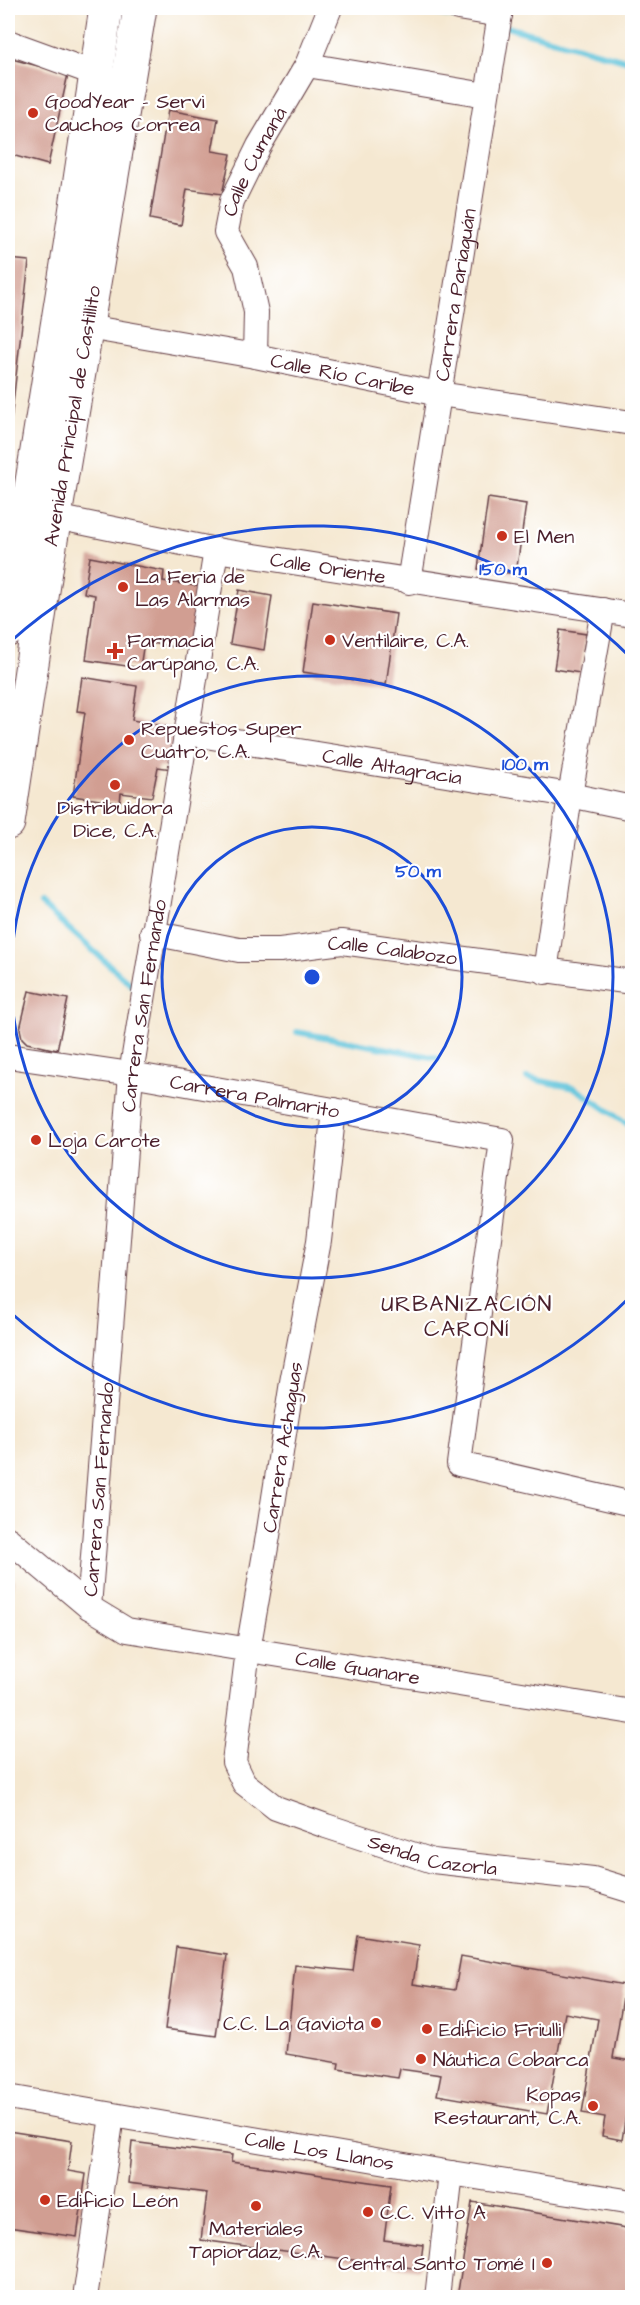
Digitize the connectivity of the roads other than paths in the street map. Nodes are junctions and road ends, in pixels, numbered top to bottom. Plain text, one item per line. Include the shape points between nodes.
1 (106, 8) edge
2 (140, 8) edge
3 (330, 8) edge
4 (458, 8) edge
5 (499, 19) edge
6 (8, 42) edge
7 (307, 65) junction
8 (96, 74) junction
9 (127, 85) junction
10 (486, 95) junction
11 (87, 327) junction
12 (255, 356) junction
13 (439, 394) junction
14 (633, 423) edge
15 (41, 514) junction
16 (216, 550) junction
17 (14, 553) edge
18 (409, 582) junction
19 (603, 610) junction
20 (633, 615) edge
21 (8, 630) edge
22 (187, 733) junction
23 (570, 795) junction
24 (633, 808) edge
25 (8, 824) edge
26 (152, 933) junction
27 (545, 972) junction
28 (633, 982) edge
29 (8, 1056) edge
30 (131, 1074) junction
31 (334, 1110) junction
32 (633, 1504) edge
33 (8, 1539) edge
34 (89, 1607) junction
35 (248, 1650) junction
36 (633, 1712) edge
37 (244, 1783) joint
38 (633, 1891) edge
39 (8, 2097) edge
40 (112, 2116) junction
41 (451, 2174) junction
42 (633, 2202) edge
43 (85, 2298) edge
44 (437, 2298) edge

1 - 8 main road, Avenida Principal de Castillito
2 - 9 main road, Avenida Principal de Castillito
3 - 7 street, Calle Cumaná
4 - 5 street
5 - 10 street, Carrera Pariaguán
6 - 8 street
7 - 10 street
7 - 12 street, Calle Cumaná via 231,201 226,232 246,267 256,312
8 - 9 street
8 - 15 main road, Avenida Principal de Castillito via 69,258
9 - 11 main road, Avenida Principal de Castillito
10 - 13 street, Carrera Pariaguán
11 - 12 street, Calle Río Caribe
11 - 15 main road, Avenida Principal de Castillito
12 - 13 street, Calle Río Caribe
13 - 14 street, Calle Río Caribe
13 - 18 street, Carrera Pariaguán
15 - 16 street, Calle Oriente
15 - 17 main road, Avenida Principal de Castillito
15 - 25 main road, Avenida Principal de Castillito
16 - 18 street, Calle Oriente
16 - 22 street, Carrera San Fernando
17 - 21 main road, Avenida Principal de Castillito
18 - 19 street, Calle Oriente
19 - 20 street, Calle Oriente
19 - 23 street
22 - 23 street, Calle Altagracia
22 - 26 street, Carrera San Fernando
23 - 24 street, Calle Altagracia
23 - 27 street
26 - 27 street, Calle Calabozo via 239,950 280,950 342,942
26 - 30 street, Carrera San Fernando
27 - 28 street, Calle Calabozo
29 - 30 street, Carrera Palmarito
30 - 31 street, Carrera Palmarito
30 - 34 street, Carrera San Fernando
31 - 32 street, Carrera Palmarito via 502,1140 459,1464
31 - 35 street, Carrera Achaguas via 319,1241 291,1382
33 - 34 street, Calle Guanare
34 - 35 street, Calle Guanare via 127,1630
35 - 36 street, Calle Guanare
35 - 37 street, Carrera Achaguas via 234,1762
37 - 38 street, Senda Cazorla via 276,1808 432,1861 593,1879
39 - 40 street, Calle Los Llanos
40 - 41 street, Calle Los Llanos
40 - 43 street
41 - 42 street, Calle Los Llanos
41 - 44 street

